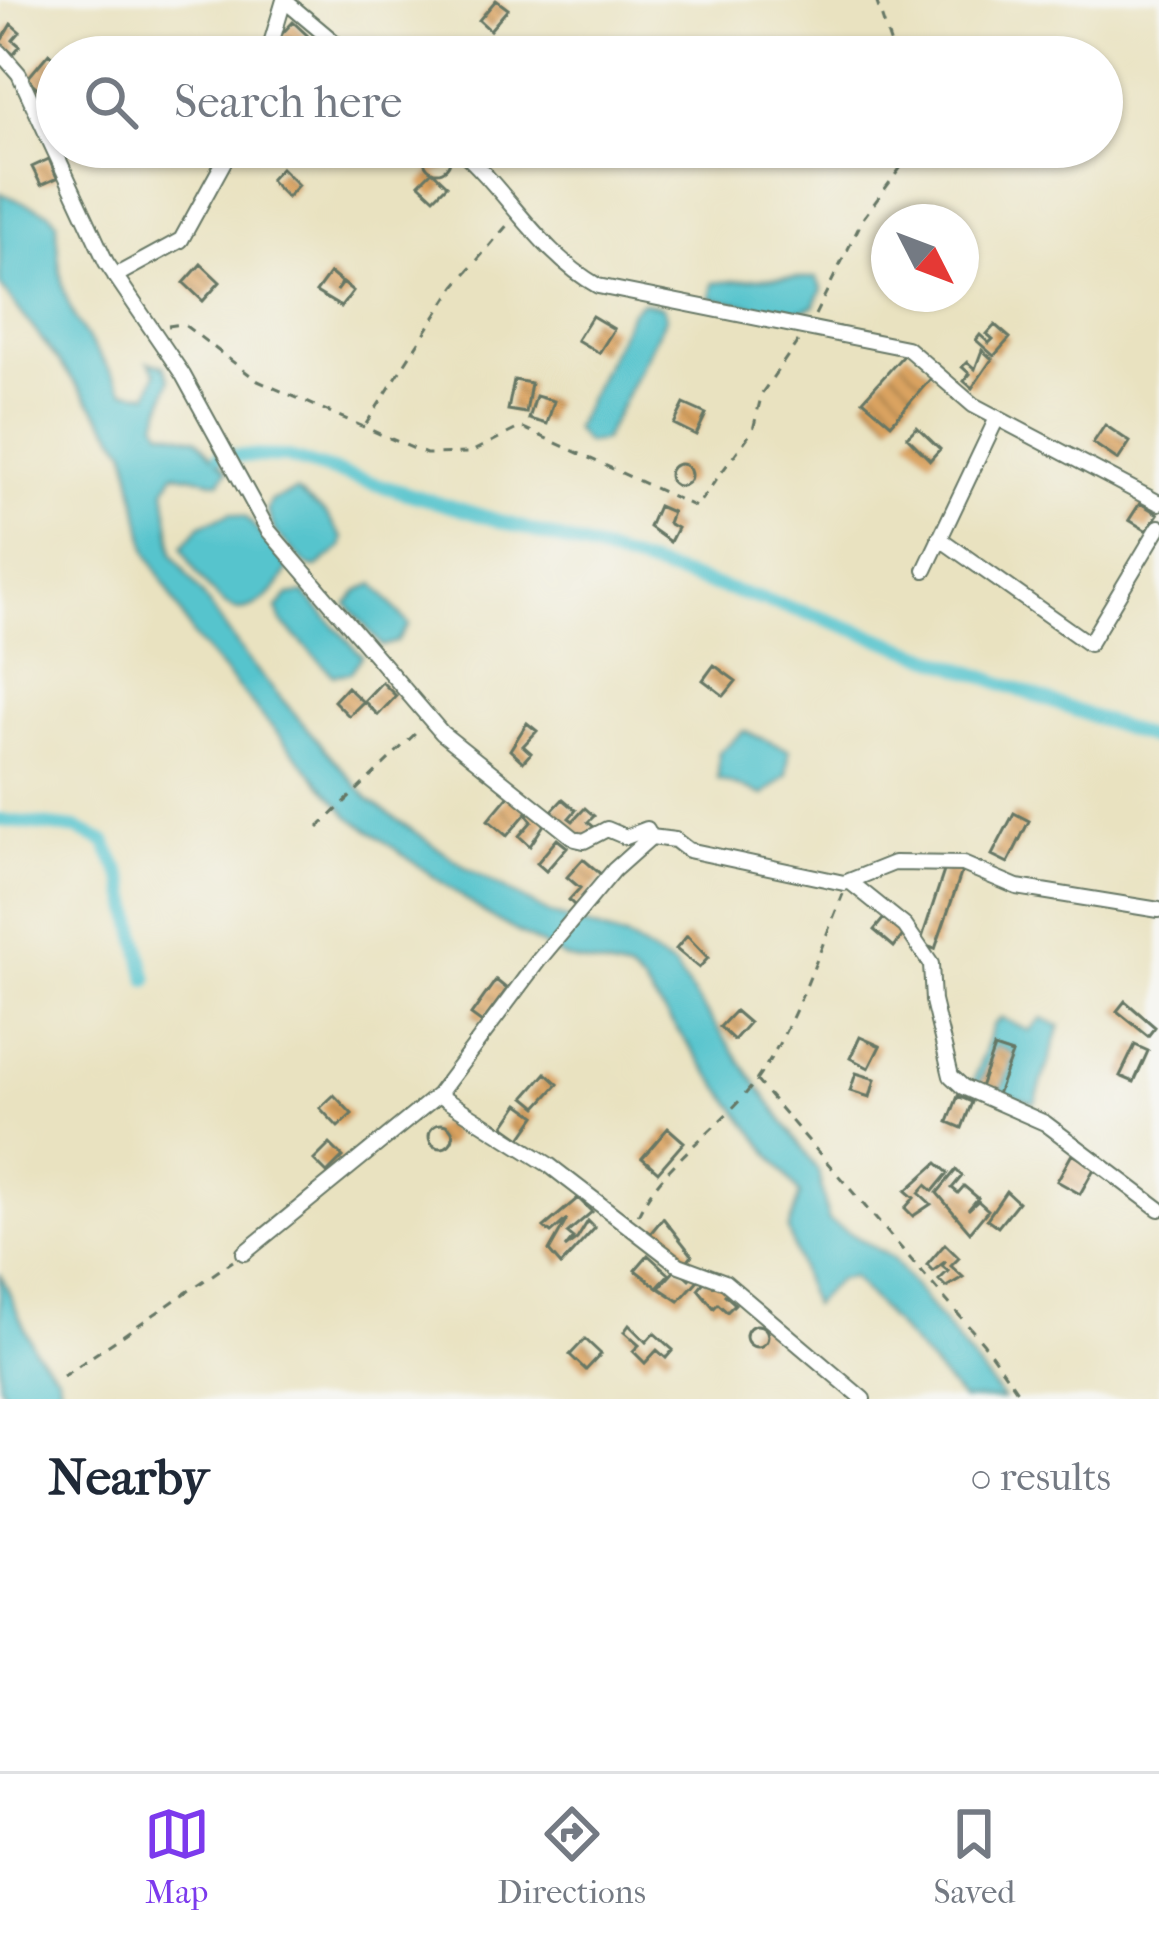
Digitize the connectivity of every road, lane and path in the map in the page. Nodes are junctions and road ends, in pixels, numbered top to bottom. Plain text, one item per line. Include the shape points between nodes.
1 (284, 0) edge
2 (876, 0) edge
3 (273, 36) edge
4 (327, 36) edge
5 (889, 36) edge
6 (0, 52) edge
7 (36, 110) edge
8 (64, 168) edge
9 (220, 168) edge
10 (477, 168) edge
11 (900, 168) edge
12 (519, 212) junction
13 (115, 276) junction
14 (808, 328) junction
15 (152, 336) junction
16 (997, 418) junction
17 (364, 426) junction
18 (1159, 502) edge
19 (1159, 527) edge
20 (940, 538) junction
21 (925, 570) dead end
22 (429, 719) junction
23 (318, 828) dead end
24 (651, 837) junction
25 (849, 881) junction
26 (1159, 910) edge
27 (756, 1081) junction
28 (438, 1095) junction
29 (1159, 1209) edge
30 (630, 1227) junction
31 (244, 1253) joint
32 (63, 1376) dead end
33 (863, 1399) edge
34 (1023, 1399) edge

1 - 3 street
1 - 4 street
2 - 5 path
6 - 7 street
8 - 13 street
9 - 13 street via 181,240
10 - 12 street
11 - 14 path via 864,217
12 - 14 street via 557,260 598,286
12 - 17 path via 454,286
13 - 15 street
14 - 16 street via 907,348
14 - 17 path via 762,393 753,430 696,507 521,427 448,457
15 - 17 path via 183,324 258,381
15 - 22 street via 300,573
16 - 18 street
16 - 20 street
19 - 20 street via 1089,644
20 - 21 street
22 - 23 path
22 - 24 street via 575,839 607,830 626,836 647,829
24 - 25 street via 804,878
24 - 28 street via 574,917
25 - 26 street via 883,865 954,863 1017,887
25 - 27 path via 807,986
25 - 29 street via 905,926 931,964 955,1080 1046,1123
27 - 30 path via 646,1197
27 - 34 path
28 - 30 street
28 - 31 street
30 - 33 street via 679,1265 725,1282
31 - 32 path

